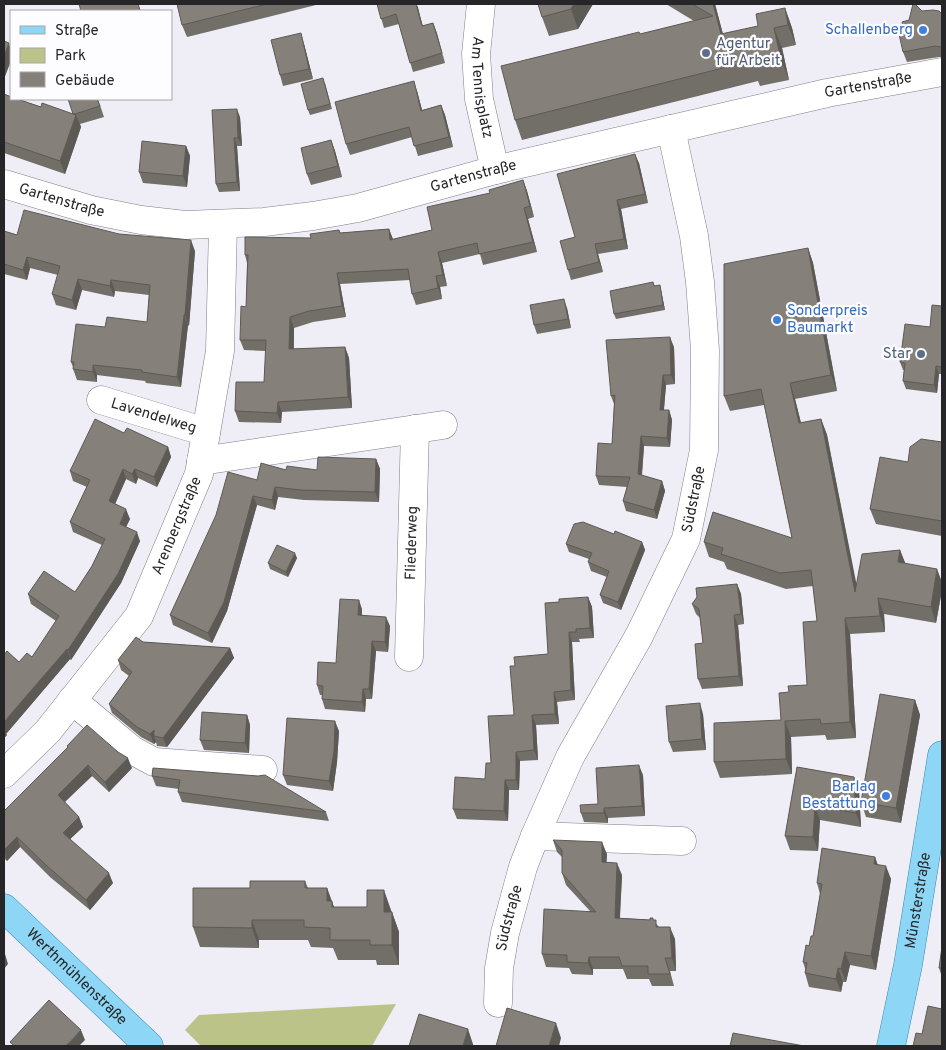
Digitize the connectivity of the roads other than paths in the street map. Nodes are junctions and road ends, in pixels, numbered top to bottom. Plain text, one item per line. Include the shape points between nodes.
1 (481, 4) edge
2 (942, 72) edge
3 (671, 129) junction
4 (495, 170) junction
5 (4, 184) edge
6 (223, 225) junction
7 (101, 400) dead end
8 (444, 425) dead end
9 (415, 429) junction
10 (206, 432) junction
11 (201, 461) junction
12 (409, 657) dead end
13 (72, 700) junction
14 (942, 755) edge
15 (263, 770) dead end
16 (4, 774) edge
17 (939, 790) edge
18 (535, 836) junction
19 (682, 841) dead end
20 (4, 908) edge
21 (498, 1004) dead end
22 (149, 1046) edge
23 (891, 1046) edge

1 - 4 street, Am Tennisplatz via 476,54 479,98
2 - 3 street, Gartenstraße via 887,69 827,92
3 - 4 street, Gartenstraße
3 - 18 street, Südstraße via 694,236 700,282 705,350 704,450 686,539 639,636 570,756
4 - 6 street, Gartenstraße via 358,208
5 - 6 street, Gartenstraße via 91,210 141,220
6 - 10 street, Arenbergstraße via 220,351
7 - 10 street, Lavendelweg
8 - 9 street
9 - 11 street
9 - 12 street, Fliederweg
10 - 11 street, Arenbergstraße
11 - 13 street, Arenbergstraße via 199,474 139,616
13 - 15 street via 132,750 154,762
13 - 16 street, Arenbergstraße via 48,730
14 - 17 main road, Münsterstraße
17 - 23 main road, Münsterstraße
18 - 19 street
18 - 21 street, Südstraße via 505,933 499,968
20 - 22 main road, Werthmühlenstraße

